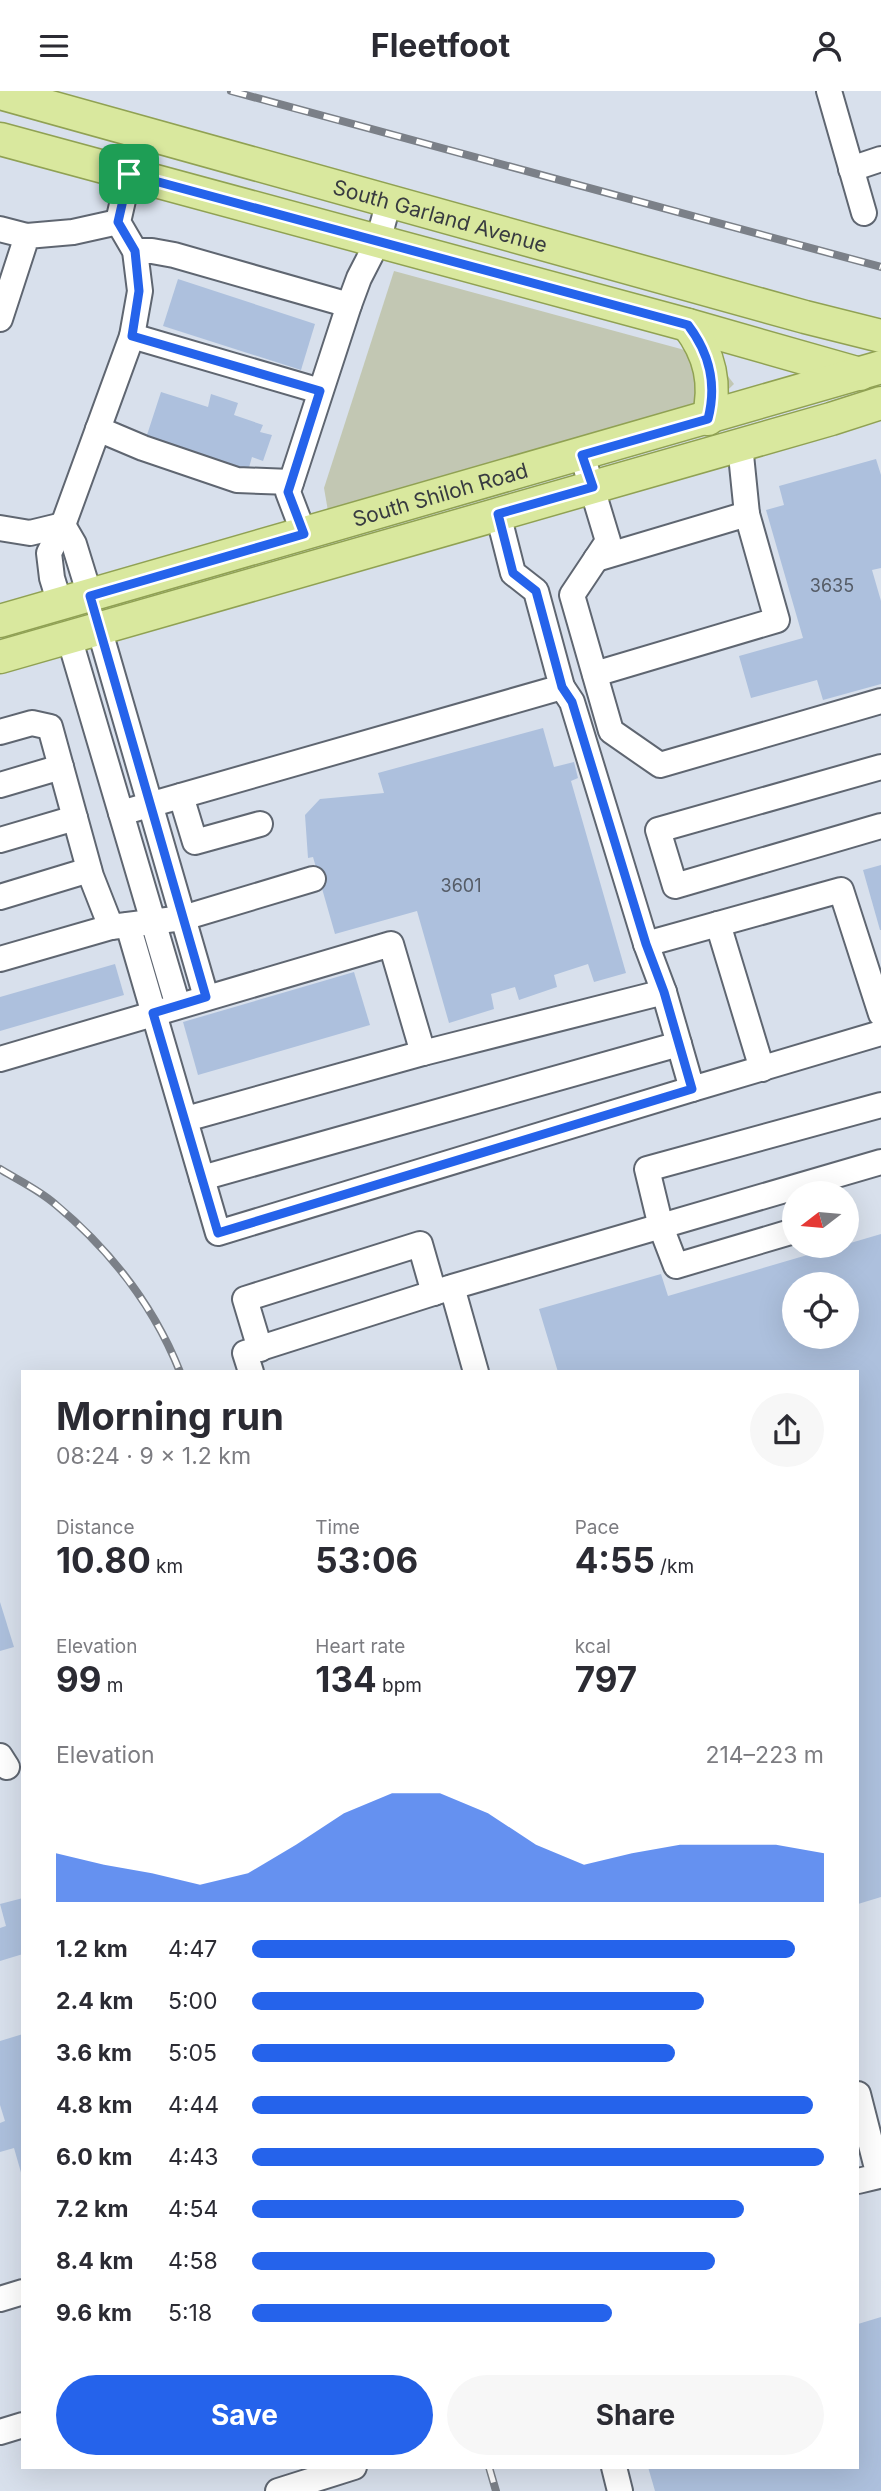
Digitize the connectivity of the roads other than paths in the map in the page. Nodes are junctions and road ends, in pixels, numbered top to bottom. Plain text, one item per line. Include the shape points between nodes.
1 (829, 91) edge
2 (0, 93) edge
3 (142, 132) junction
4 (0, 139) edge
5 (881, 159) edge
6 (851, 169) junction
7 (129, 174) junction
8 (389, 201) junction
9 (864, 213) dead end
10 (118, 222) junction
11 (0, 229) edge
12 (27, 236) junction
13 (378, 241) junction
14 (135, 251) junction
15 (6, 283) edge
16 (349, 305) junction
17 (0, 319) edge
18 (688, 325) junction
19 (132, 336) junction
20 (881, 336) edge
21 (874, 375) edge
22 (320, 391) junction
23 (881, 403) edge
24 (708, 419) junction
25 (98, 429) junction
26 (740, 445) junction
27 (582, 455) junction
28 (290, 482) junction
29 (593, 487) junction
30 (498, 514) junction
31 (747, 514) junction
32 (63, 525) junction
33 (0, 528) edge
34 (304, 534) junction
35 (596, 559) junction
36 (90, 596) junction
37 (60, 604) junction
38 (0, 621) edge
39 (99, 628) junction
40 (69, 637) junction
41 (0, 657) edge
42 (595, 674) junction
43 (562, 687) junction
44 (881, 701) edge
45 (0, 732) edge
46 (61, 767) junction
47 (881, 767) edge
48 (0, 785) edge
49 (181, 796) junction
50 (150, 805) junction
51 (121, 813) junction
52 (75, 818) junction
53 (260, 824) dead end
54 (881, 826) edge
55 (0, 841) edge
56 (89, 870) junction
57 (313, 879) dead end
58 (0, 897) edge
59 (183, 918) junction
60 (153, 923) junction
61 (718, 924) junction
62 (120, 926) junction
63 (646, 944) junction
64 (0, 959) edge
65 (664, 992) junction
66 (206, 997) junction
67 (178, 1006) junction
68 (153, 1013) junction
69 (881, 1014) edge
70 (881, 1033) edge
71 (679, 1044) junction
72 (423, 1053) junction
73 (0, 1059) edge
74 (762, 1069) junction
75 (692, 1089) junction
76 (881, 1105) edge
77 (186, 1119) junction
78 (881, 1162) edge
79 (202, 1178) junction
80 (833, 1181) edge
81 (782, 1196) edge
82 (661, 1227) junction
83 (782, 1235) edge
84 (443, 1290) junction
85 (260, 1349) junction
86 (250, 1370) edge
87 (475, 1370) edge
88 (859, 2098) edge
89 (859, 2181) edge
90 (21, 2293) edge
91 (0, 2299) edge
92 (21, 2426) edge
93 (0, 2432) edge
94 (348, 2469) edge
95 (614, 2469) edge
96 (278, 2491) edge
97 (620, 2491) edge

1 - 6 street
2 - 3 main road, South Garland Avenue
3 - 7 street
3 - 8 main road, South Garland Avenue
4 - 7 main road, South Garland Avenue
5 - 6 street
6 - 9 street
7 - 10 street
7 - 13 main road, South Garland Avenue
8 - 13 street
8 - 20 main road, South Garland Avenue
10 - 12 street
10 - 14 street
11 - 12 street
12 - 15 street
13 - 16 street
13 - 18 main road, South Garland Avenue
14 - 16 street via 174,255
14 - 19 street via 139,291
15 - 17 street
16 - 22 street
18 - 21 main road, South Garland Avenue
18 - 24 main road via 704,348 712,376
19 - 22 street
19 - 25 street
21 - 24 main road, South Shiloh Road
22 - 28 street
23 - 26 main road, South Shiloh Road
24 - 27 main road, South Shiloh Road
25 - 28 street via 237,480
25 - 32 street
26 - 29 main road, South Shiloh Road
26 - 31 street
27 - 29 street
27 - 34 main road, South Shiloh Road
28 - 34 street via 288,492
29 - 30 main road, South Shiloh Road
29 - 35 street via 608,541
30 - 39 main road, South Shiloh Road
30 - 43 street via 513,573 536,591
31 - 35 street
31 - 42 street via 777,620
32 - 33 street via 30,533
32 - 36 street via 74,544
32 - 37 street via 49,553
34 - 36 main road, South Shiloh Road
35 - 42 street via 572,595
36 - 37 main road, South Shiloh Road
36 - 39 main road
37 - 38 main road, South Shiloh Road
37 - 40 main road
39 - 40 main road, South Shiloh Road
39 - 50 street
40 - 41 main road, South Shiloh Road
40 - 51 street
42 - 44 street via 611,731 660,765
43 - 49 street
43 - 63 street via 572,702
45 - 46 street via 32,723 50,727
46 - 48 street
46 - 52 street
47 - 54 street via 658,830 675,885
49 - 50 street
49 - 53 street via 195,842
50 - 51 street
50 - 59 street
51 - 60 street
52 - 55 street
52 - 56 street
56 - 58 street
56 - 62 street
57 - 59 street
59 - 60 street
59 - 66 street
60 - 62 street
60 - 67 street
61 - 63 street
61 - 69 street via 841,890
61 - 74 street
62 - 64 street
62 - 68 street
63 - 65 street
65 - 71 street
65 - 72 street
66 - 67 street
66 - 72 street via 391,944
67 - 68 street
68 - 73 street
68 - 77 street
70 - 74 street
71 - 75 street
71 - 79 street
72 - 77 street
74 - 75 street
75 - 79 street via 218,1233
76 - 82 street via 647,1169
77 - 79 street
78 - 80 street
81 - 82 street
82 - 83 street via 676,1266
82 - 84 street
84 - 85 street
84 - 85 street via 420,1244 282,1287 245,1299
84 - 87 street
85 - 86 street via 245,1353
88 - 89 street via 879,2176
90 - 91 street
92 - 93 street
94 - 96 street
95 - 97 street

